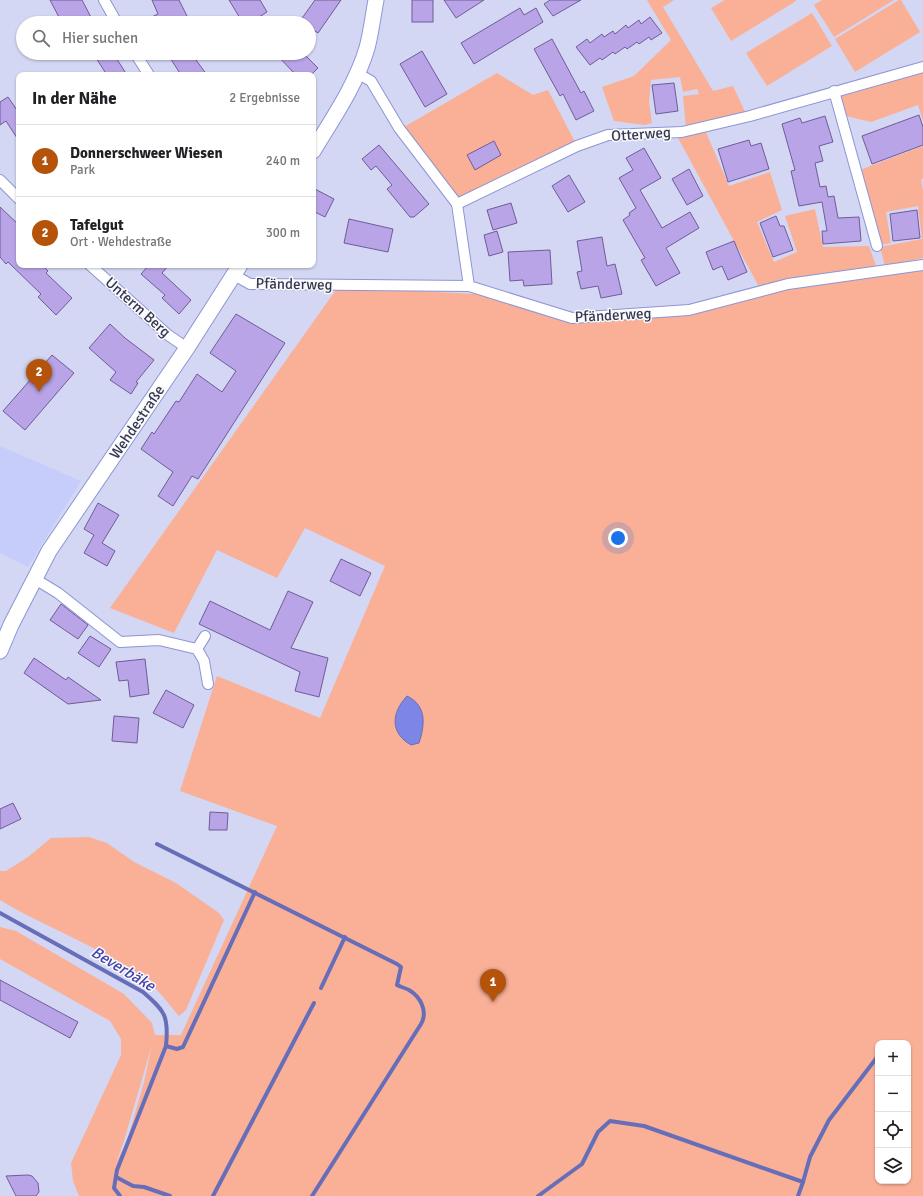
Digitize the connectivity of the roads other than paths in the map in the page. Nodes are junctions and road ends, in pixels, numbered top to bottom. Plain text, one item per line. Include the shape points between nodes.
1 (104, 0) edge
2 (376, 0) edge
3 (113, 16) edge
4 (139, 60) edge
5 (923, 67) edge
6 (147, 72) edge
7 (357, 73) junction
8 (834, 91) junction
9 (316, 146) edge
10 (0, 180) edge
11 (16, 196) edge
12 (457, 204) junction
13 (877, 246) dead end
14 (923, 265) edge
15 (93, 268) edge
16 (237, 270) edge
17 (469, 286) junction
18 (187, 348) junction
19 (35, 579) junction
20 (205, 636) dead end
21 (197, 649) junction
22 (0, 651) edge
23 (208, 684) dead end

1 - 3 street
2 - 7 street via 367,48
4 - 6 street
5 - 8 street, Otterweg
7 - 9 street
7 - 12 street via 370,81 399,128
8 - 12 street, Otterweg via 750,116 682,132 608,135 576,146
8 - 13 street
10 - 11 street
12 - 17 street
14 - 17 street, Pfänderweg via 788,284 689,310 572,318
15 - 18 street, Unterm Berg via 168,335
16 - 17 street, Pfänderweg via 250,284
16 - 18 street, Wehdestraße
18 - 19 street, Wehdestraße via 50,550
19 - 21 street via 58,593 120,642 159,640
19 - 22 street, Wehdestraße
20 - 21 street
21 - 23 street via 204,661

